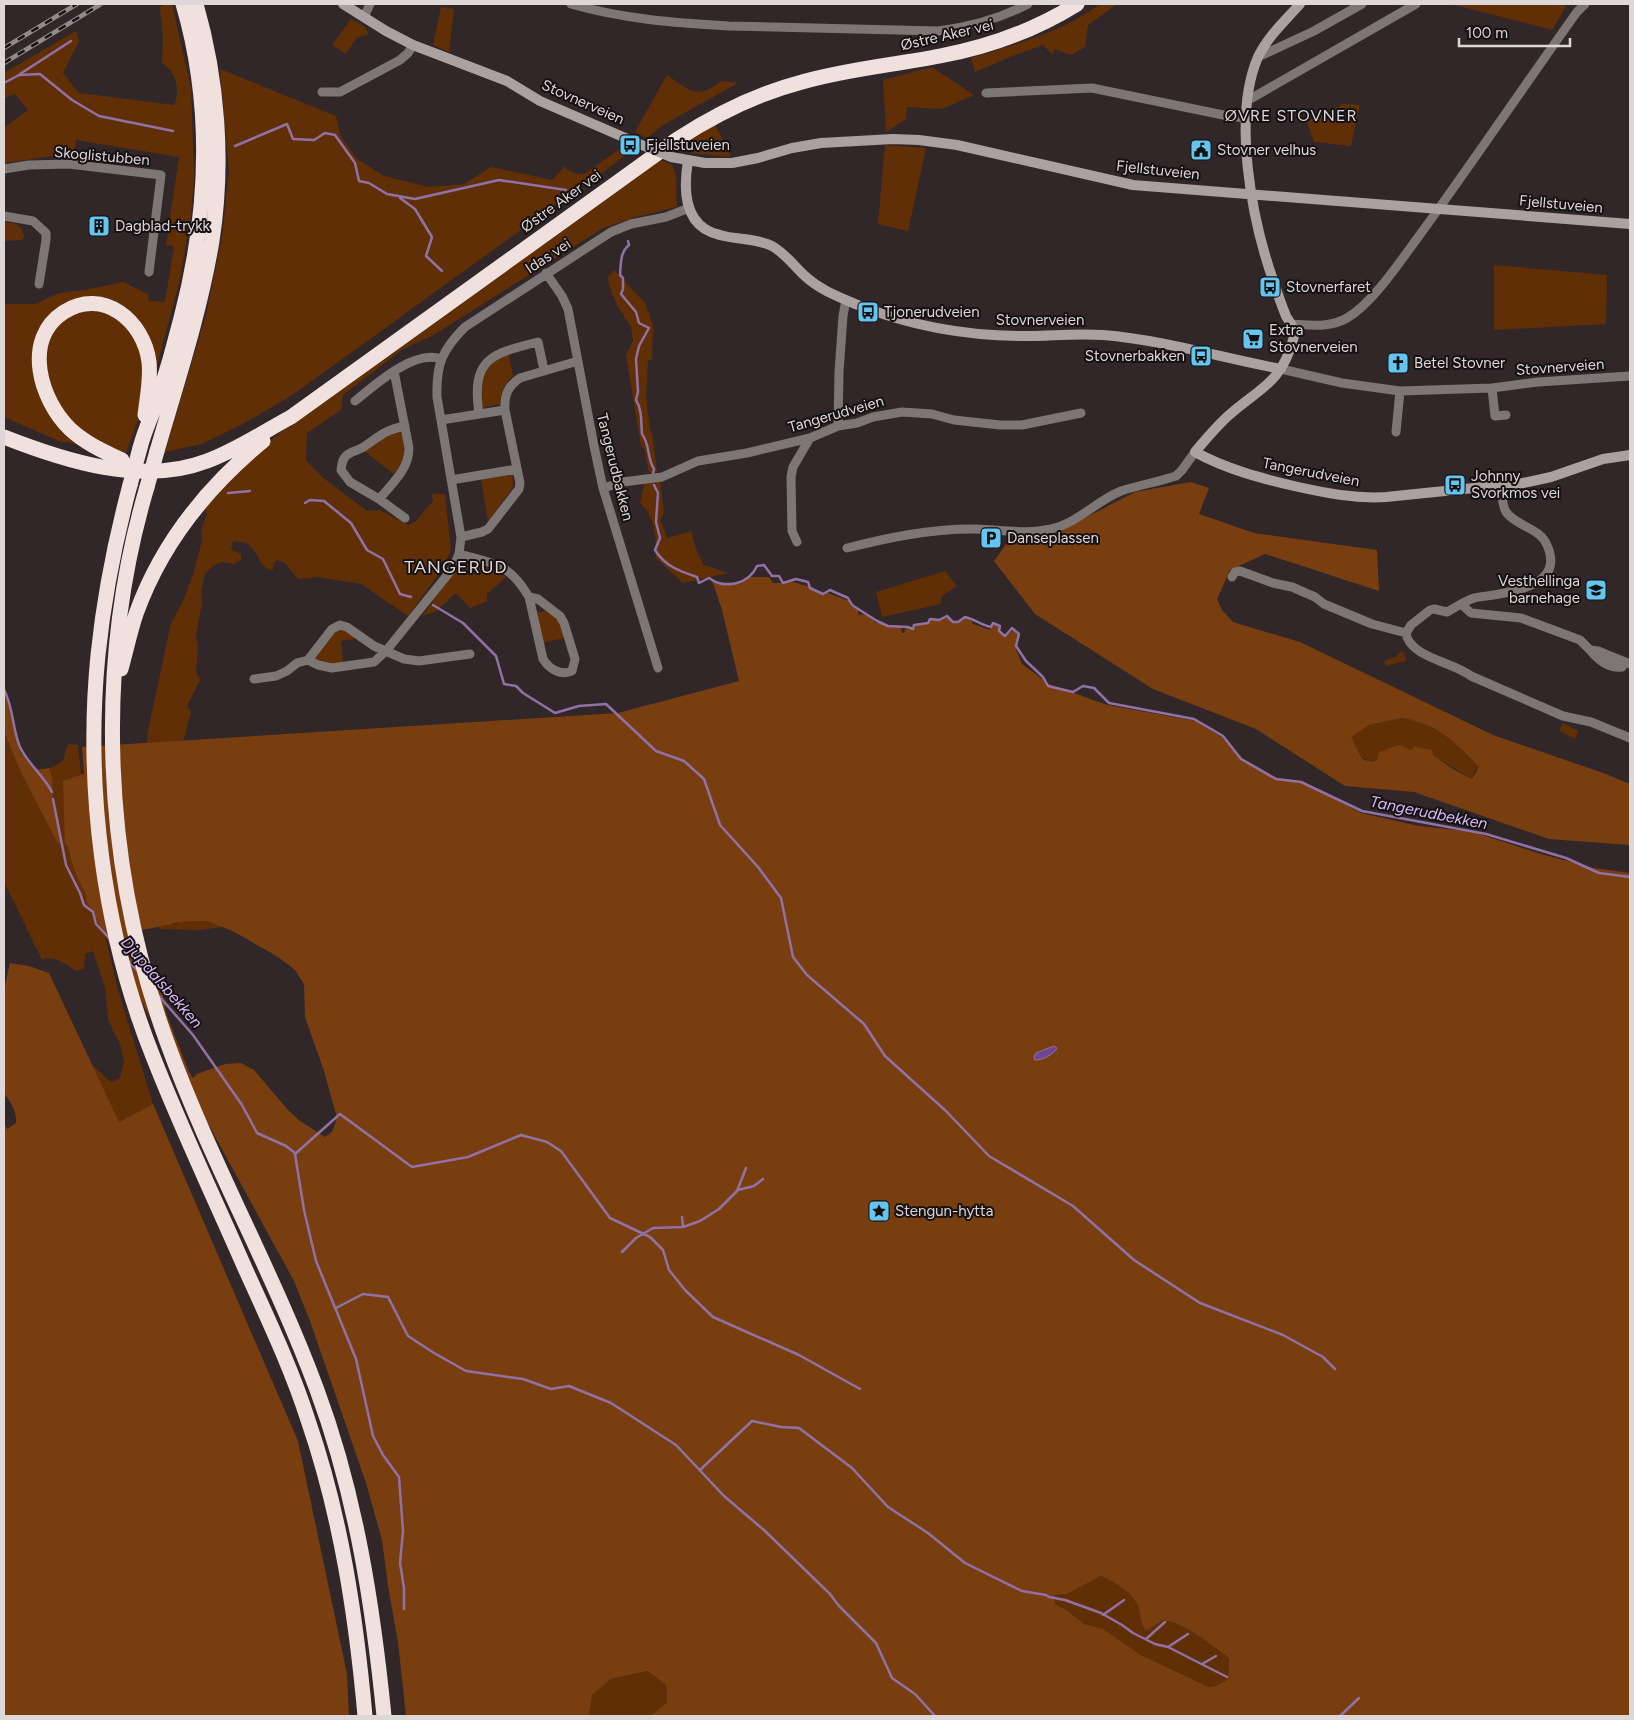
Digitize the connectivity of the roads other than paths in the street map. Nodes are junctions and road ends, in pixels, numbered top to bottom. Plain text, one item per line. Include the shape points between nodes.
1 (183, 4) edge
2 (196, 4) edge
3 (343, 4) edge
4 (370, 4) edge
5 (571, 4) edge
6 (1028, 4) edge
7 (1059, 4) edge
8 (1077, 4) edge
9 (1300, 4) edge
10 (1362, 4) edge
11 (1416, 4) edge
12 (1585, 4) edge
13 (364, 17) junction
14 (413, 45) junction
15 (1258, 57) junction
16 (322, 92) dead end
17 (986, 93) dead end
18 (1247, 98) junction
19 (1246, 118) junction
20 (688, 161) junction
21 (4, 169) edge
22 (1251, 194) junction
23 (689, 208) junction
24 (1439, 209) junction
25 (4, 216) edge
26 (1630, 224) edge
27 (149, 272) dead end
28 (546, 273) junction
29 (39, 284) dead end
30 (846, 300) junction
31 (1291, 324) junction
32 (441, 359) junction
33 (578, 361) junction
34 (1282, 369) junction
35 (544, 370) junction
36 (394, 371) junction
37 (1630, 376) edge
38 (1492, 388) junction
39 (1400, 391) junction
40 (355, 401) dead end
41 (504, 410) junction
42 (1081, 413) dead end
43 (479, 414) junction
44 (1506, 415) dead end
45 (291, 417) junction
46 (441, 420) junction
47 (405, 426) junction
48 (838, 426) junction
49 (4, 429) edge
50 (1396, 432) dead end
51 (4, 437) edge
52 (810, 438) junction
53 (141, 447) junction
54 (1195, 452) junction
55 (1630, 455) edge
56 (88, 460) junction
57 (122, 460) junction
58 (517, 469) junction
59 (451, 480) junction
60 (1501, 486) junction
61 (603, 488) junction
62 (379, 498) junction
63 (405, 518) dead end
64 (461, 537) junction
65 (797, 542) dead end
66 (847, 548) dead end
67 (459, 554) junction
68 (1232, 577) dead end
69 (529, 597) junction
70 (1460, 604) junction
71 (1406, 633) junction
72 (386, 651) junction
73 (470, 654) dead end
74 (308, 660) junction
75 (1626, 665) edge
76 (658, 668) dead end
77 (254, 679) dead end
78 (114, 695) junction
79 (1630, 738) edge
80 (365, 1716) edge
81 (384, 1716) edge

1 - 53 highway via 195,53 202,107 202,202 181,317
2 - 78 highway, bridge via 208,51 214,99 218,162 212,240 198,307 134,534 117,636
3 - 13 street, Stovnerveien
4 - 13 street
5 - 6 street via 655,21 938,31 992,20
7 - 57 highway, Østre Aker vei via 1026,21 983,36 815,69 772,80 732,96 662,138 320,385 256,427 217,448 191,457 159,462
8 - 45 highway, Østre Aker vei via 1046,22 1000,41 942,56 803,82 762,94 722,112 669,145
9 - 15 street via 1272,34
10 - 15 street
11 - 18 street
12 - 24 street
13 - 14 street, Stovnerveien
14 - 16 street via 404,58 340,92
14 - 20 street, Stovnerveien, bridge via 507,81 540,101 671,157
15 - 18 street
17 - 19 street via 1092,88
18 - 19 street
19 - 22 street
20 - 22 street, Fjellstuveien via 732,163 821,143 919,140 957,145 1126,184
20 - 23 street via 685,191
21 - 27 street, Skoglistubben via 70,164 161,176
22 - 24 street, Fjellstuveien
22 - 31 street via 1265,255
23 - 28 street, Idas vei via 611,232
23 - 30 street, Stovnerveien via 709,231 771,246 816,285
24 - 26 street, Fjellstuveien
24 - 31 street via 1390,276 1354,313 1335,324
25 - 29 street via 33,221 46,233
28 - 32 street, Idas vei via 465,327 450,342
28 - 33 street, Tangerudbakken via 568,309
30 - 34 street, Stovnerveien via 900,319 940,328 1006,336 1101,335 1131,338
30 - 48 street
31 - 34 street via 1293,338
32 - 36 street via 424,356
32 - 46 street, Idas vei via 437,380
33 - 35 street
33 - 61 street, Tangerudbakken
34 - 39 street, Stovnerveien via 1342,383
34 - 54 street via 1227,417
35 - 41 street via 514,382 506,393
35 - 43 street via 538,342 496,355 487,362 477,380
36 - 40 street
36 - 47 street
37 - 38 street, Stovnerveien
38 - 39 street, Stovnerveien
38 - 44 street via 1495,416
39 - 50 street
41 - 43 street
41 - 58 street
42 - 48 street, Tangerudveien via 1022,425 1000,425 902,412
43 - 46 street
45 - 56 highway, Østre Aker vei via 236,448 194,465 171,470 141,471
45 - 78 highway via 218,482 171,542 136,616
46 - 59 street, Idas vei
47 - 62 street via 409,448 406,465
47 - 62 street via 381,434 342,461 341,470 350,482
48 - 52 street, Tangerudveien
49 - 56 highway
51 - 56 highway via 48,452
52 - 61 street, Tangerudveien via 698,461 662,477
52 - 65 street via 793,467 791,477 792,530
53 - 57 highway via 150,382 149,360 140,334 125,316 110,307 87,304 64,312 49,327 40,349 40,376 46,394 71,430 93,446
53 - 80 highway, bridge via 113,553 96,685 97,797 111,908 130,989 150,1050 279,1344 314,1439 347,1577
54 - 60 street, Tangerudveien via 1220,465 1265,479 1354,497
54 - 66 street via 1176,476 1120,492 1077,518 1050,529 940,531
55 - 60 street, Tangerudveien via 1603,459 1543,480
56 - 57 highway, Østre Aker vei
58 - 59 street
58 - 64 street via 519,489 488,529
59 - 64 street, Idas vei
60 - 70 street via 1508,514 1539,534 1546,543 1549,567 1539,581 1527,588
61 - 76 street, Tangerudbakken
62 - 63 street
64 - 67 street, Idas vei
67 - 69 street via 508,570
67 - 72 street, Idas vei via 442,583
68 - 71 street via 1240,571 1273,584 1289,586 1372,624
69 - 69 street via 538,599 560,616 575,659 572,671 563,673 547,666
70 - 71 street via 1447,612 1430,610
70 - 75 street via 1471,614 1521,618 1580,640 1590,650
71 - 79 street via 1409,642 1419,652 1563,716 1591,722
72 - 73 street via 419,661
72 - 74 street, Idas vei via 374,662 332,668
72 - 74 street via 340,625 332,628
74 - 77 street via 276,676
78 - 81 highway via 114,772 120,850 143,965 164,1034 187,1093 296,1336 332,1435 366,1574

